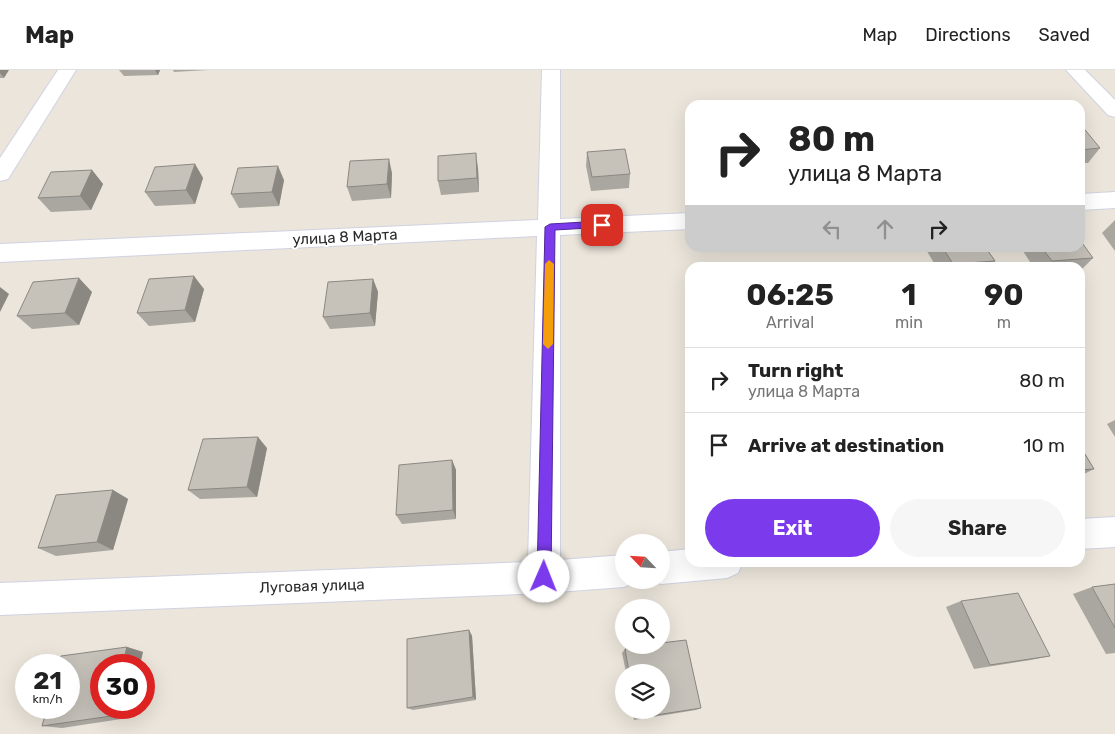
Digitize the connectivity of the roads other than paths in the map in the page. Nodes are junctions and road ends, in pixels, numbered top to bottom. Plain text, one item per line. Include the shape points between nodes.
1 (68, 70) edge
2 (551, 70) edge
3 (1075, 70) edge
4 (1115, 111) edge
5 (0, 174) edge
6 (1115, 200) edge
7 (1085, 202) edge
8 (685, 221) edge
9 (550, 227) junction
10 (0, 253) edge
11 (1115, 532) edge
12 (1085, 534) edge
13 (685, 566) edge
14 (670, 567) edge
15 (615, 572) edge
16 (544, 577) junction
17 (0, 599) edge

1 - 5 street
2 - 9 street
3 - 4 street
6 - 7 street
8 - 9 street, улица 8 Марта
9 - 10 street, улица 8 Марта
9 - 16 street
11 - 12 street
13 - 14 street
15 - 16 street, Луговая улица
16 - 17 street, Луговая улица

